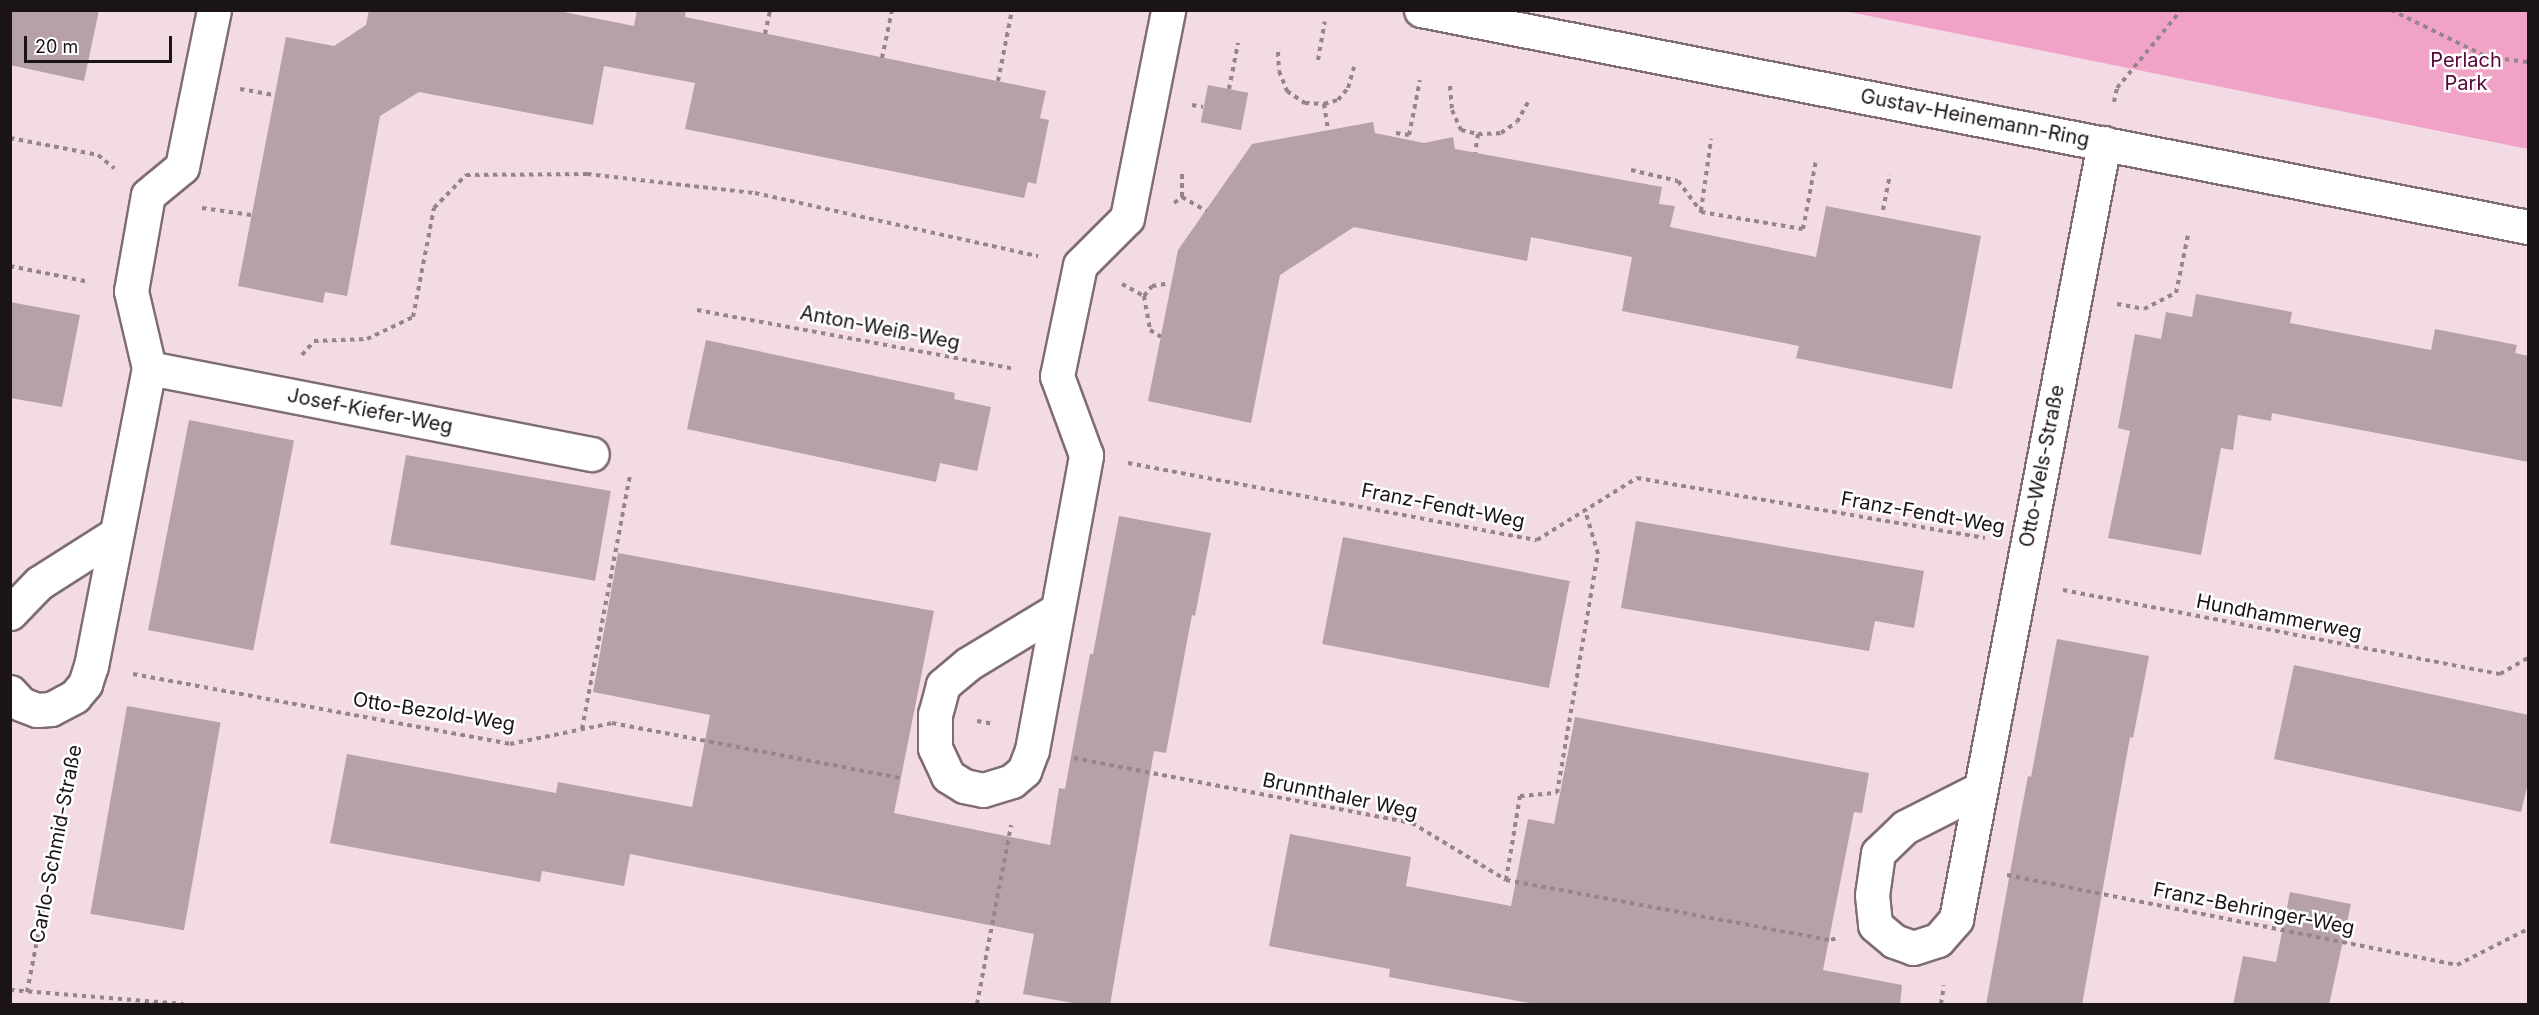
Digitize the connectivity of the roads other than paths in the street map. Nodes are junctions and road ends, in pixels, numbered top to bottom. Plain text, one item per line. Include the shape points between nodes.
1 (214, 10) edge
2 (1168, 10) edge
3 (1421, 10) edge
4 (2104, 143) junction
5 (2529, 227) edge
6 (149, 368) junction
7 (592, 454) dead end
8 (116, 534) junction
9 (1057, 610) junction
10 (10, 613) edge
11 (10, 692) edge
12 (1980, 789) junction

1 - 6 street via 182,167 148,195 131,291
2 - 9 street via 1127,218 1088,258 1058,376 1086,455
3 - 4 street, Gustav-Heinemann-Ring
4 - 5 street, Gustav-Heinemann-Ring
4 - 12 street, Otto-Wels-Straße
6 - 7 street, Josef-Kiefer-Weg
6 - 8 street
8 - 10 street via 39,583
8 - 11 street via 86,684 75,696 51,709 36,710 21,704
9 - 9 street via 1033,741 1023,771 1012,781 983,790 964,786 948,776 935,748 935,714 943,685 968,664
12 - 12 street, Otto-Wels-Straße via 1905,827 1878,853 1872,895 1875,925 1894,941 1913,948 1938,940 1956,919

